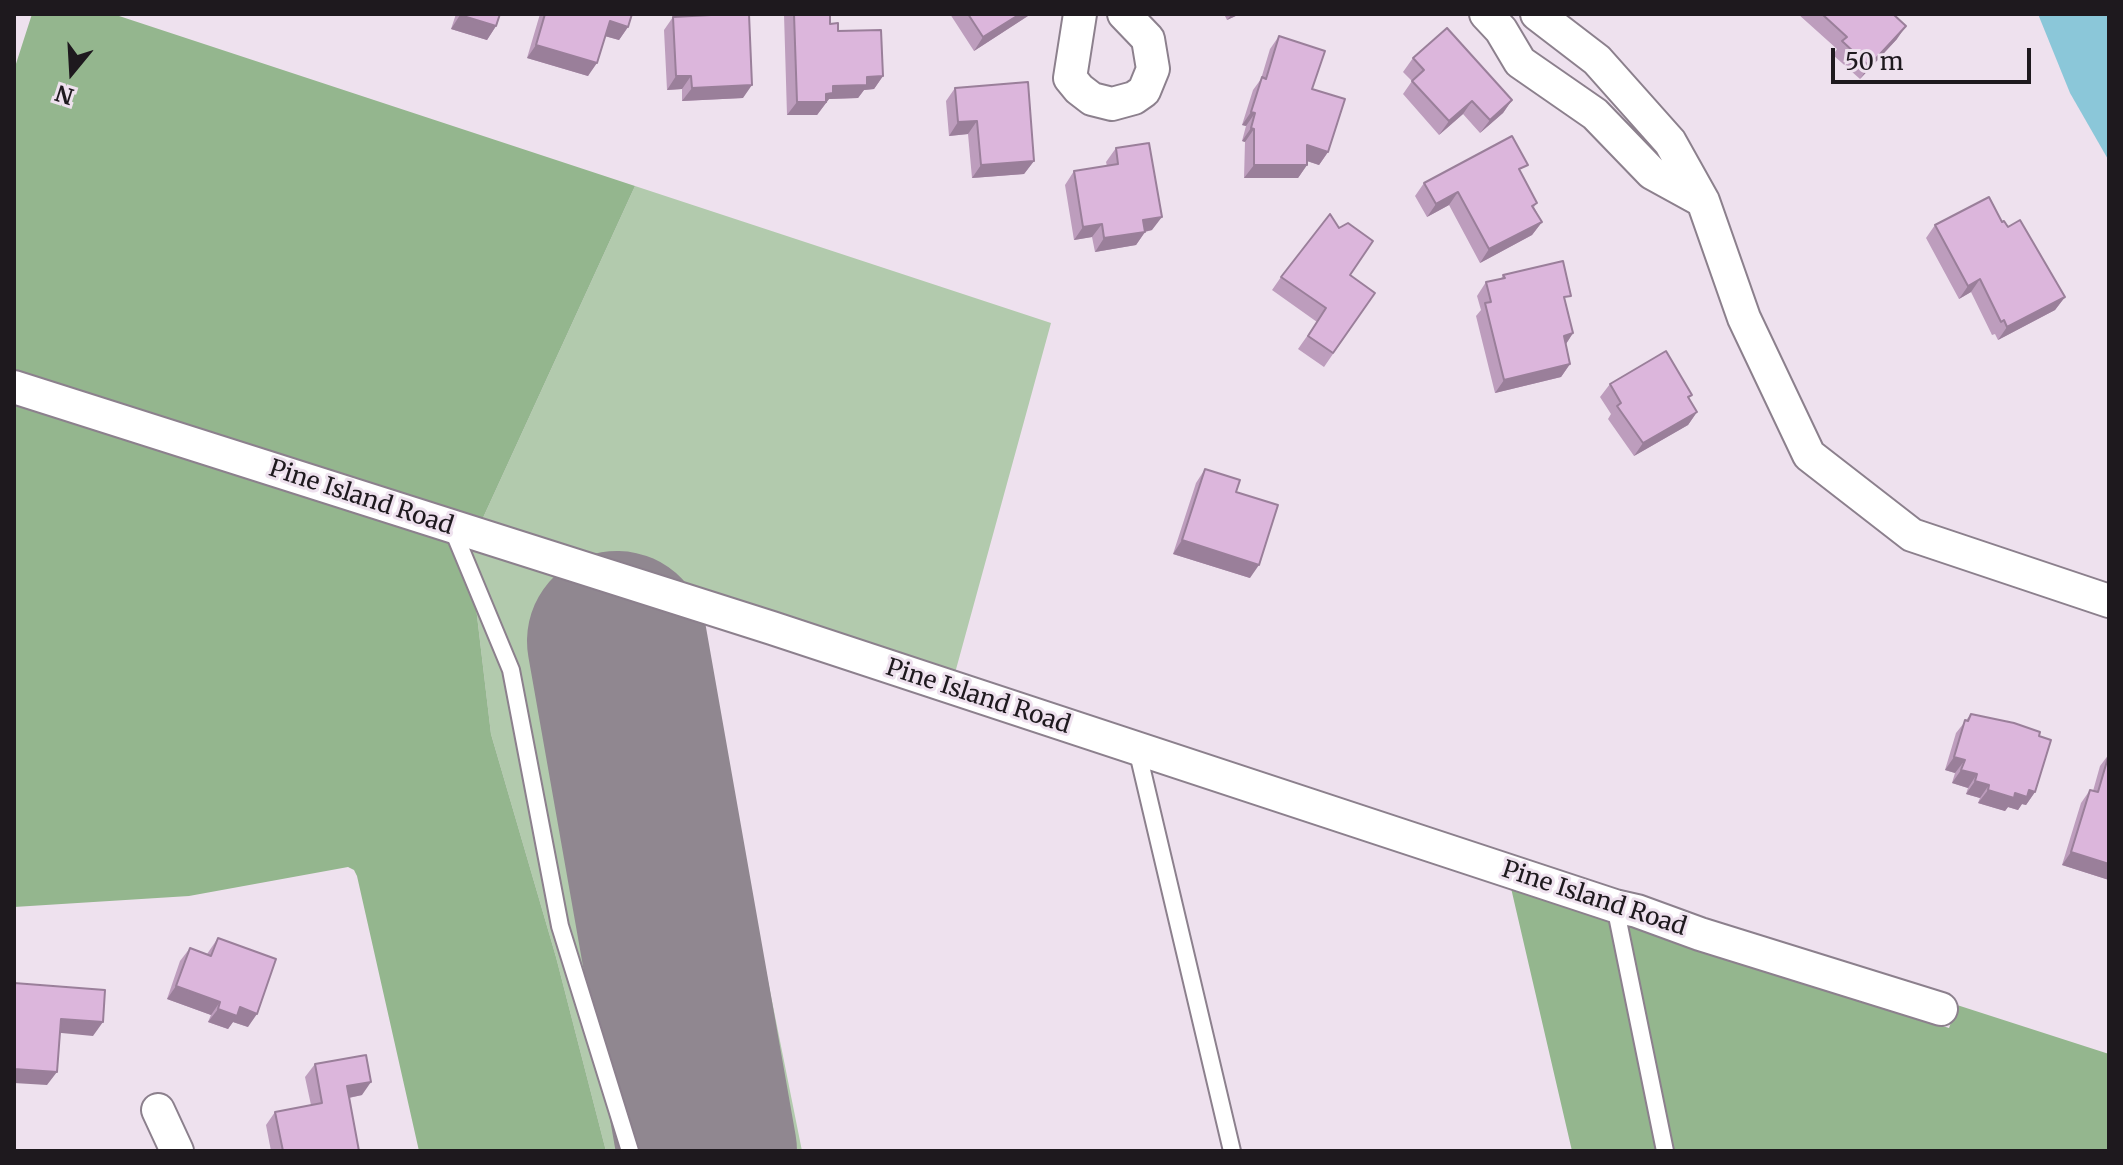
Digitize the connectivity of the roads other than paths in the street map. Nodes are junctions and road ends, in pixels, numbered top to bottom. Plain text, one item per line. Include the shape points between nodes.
1 (1080, 14) edge
2 (1124, 14) edge
3 (1486, 14) edge
4 (1537, 14) edge
5 (1703, 201) junction
6 (14, 387) edge
7 (451, 526) junction
8 (2109, 601) edge
9 (1137, 749) junction
10 (1615, 906) junction
11 (1941, 1009) dead end
12 (158, 1110) dead end
13 (177, 1151) edge
14 (630, 1151) edge
15 (1232, 1151) edge
16 (1665, 1151) edge

1 - 2 street via 1070,78 1092,99 1112,104 1144,91 1153,69 1148,39
3 - 5 street via 1520,62 1595,114 1652,173
4 - 5 street via 1597,60 1670,142
5 - 8 street via 1744,318 1809,455 1912,535
6 - 7 street, Pine Island Road
7 - 9 street, Pine Island Road
7 - 14 lane via 511,670 560,926
9 - 10 street, Pine Island Road
9 - 15 lane
10 - 11 street, Pine Island Road
10 - 16 lane
12 - 13 street

